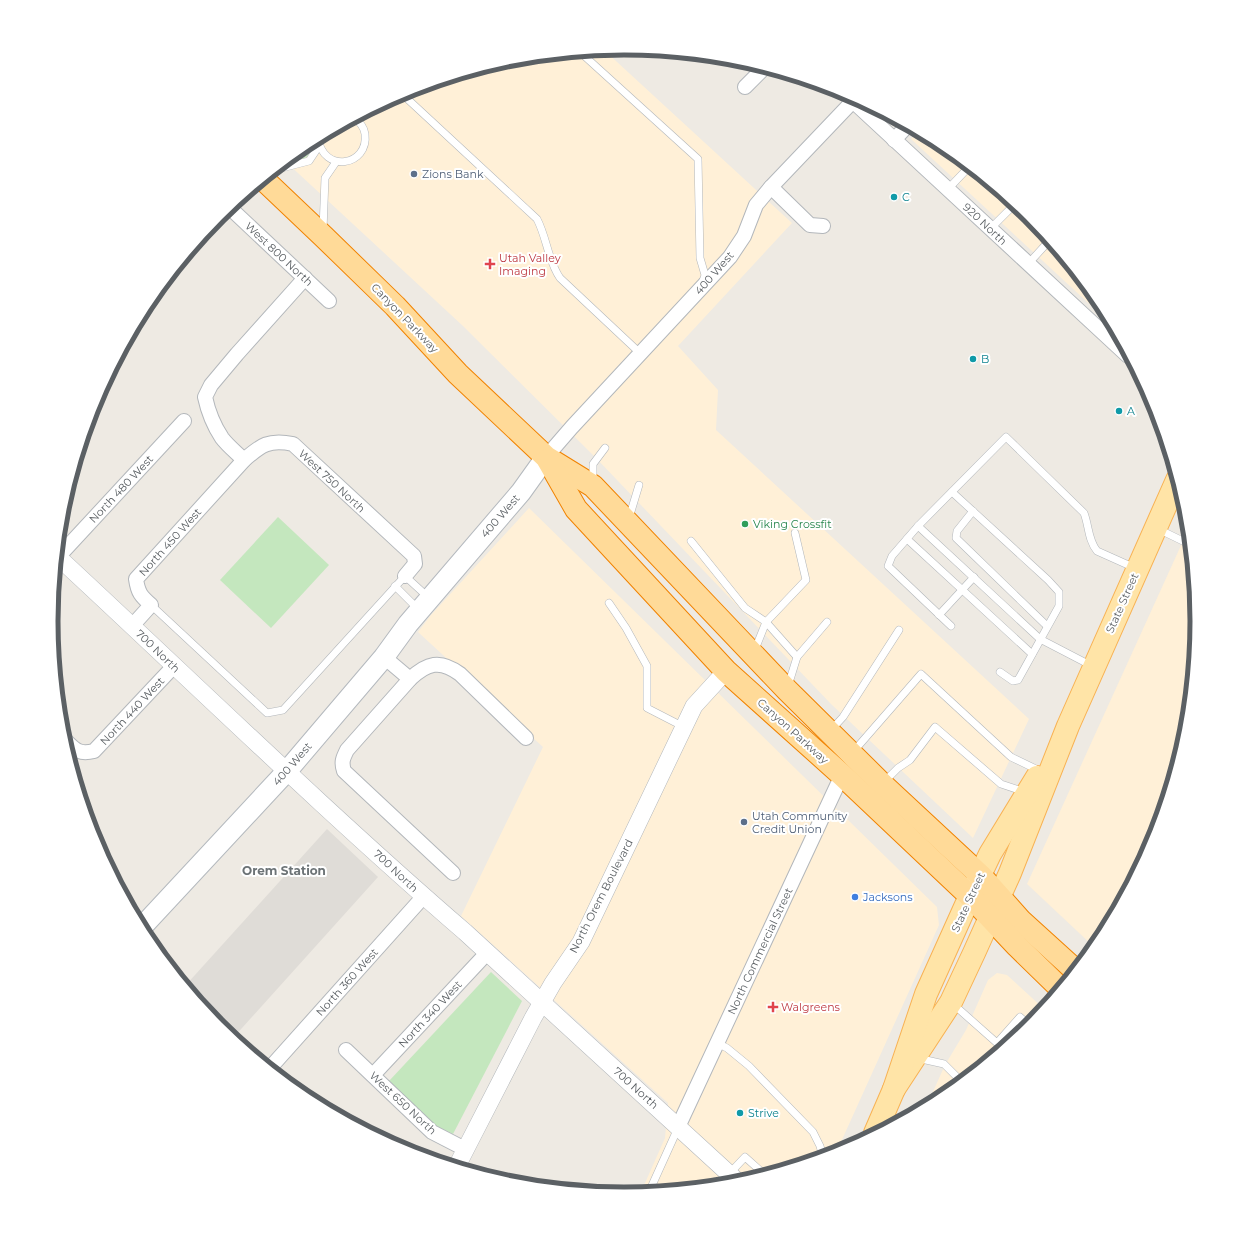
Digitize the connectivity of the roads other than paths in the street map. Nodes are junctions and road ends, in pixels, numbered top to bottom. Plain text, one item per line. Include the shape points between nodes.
1 (585, 56) edge
2 (760, 72) edge
3 (745, 87) dead end
4 (407, 98) edge
5 (845, 100) edge
6 (859, 106) edge
7 (360, 121) edge
8 (904, 130) edge
9 (894, 140) junction
10 (319, 146) joint
11 (336, 162) junction
12 (286, 167) edge
13 (966, 170) edge
14 (266, 183) edge
15 (771, 187) junction
16 (948, 189) junction
17 (1011, 208) edge
18 (233, 211) edge
19 (823, 226) dead end
20 (990, 229) junction
21 (323, 236) junction
22 (1046, 245) edge
23 (1028, 264) junction
24 (305, 278) junction
25 (701, 290) junction
26 (329, 301) dead end
27 (1116, 343) edge
28 (641, 354) junction
29 (184, 420) dead end
30 (605, 448) dead end
31 (546, 457) junction
32 (244, 460) junction
33 (639, 485) dead end
34 (593, 486) junction
35 (1173, 488) edge
36 (952, 492) junction
37 (973, 511) junction
38 (628, 522) junction
39 (918, 526) junction
40 (1156, 528) junction
41 (795, 533) dead end
42 (907, 538) junction
43 (690, 541) dead end
44 (1184, 542) edge
45 (62, 551) edge
46 (61, 560) edge
47 (1138, 569) junction
48 (405, 576) junction
49 (974, 577) junction
50 (395, 586) junction
51 (962, 590) junction
52 (609, 603) dead end
53 (424, 604) junction
54 (151, 605) junction
55 (939, 615) junction
56 (766, 622) junction
57 (827, 622) dead end
58 (132, 626) junction
59 (951, 626) dead end
60 (1047, 626) junction
61 (898, 630) dead end
62 (1040, 639) junction
63 (753, 654) junction
64 (1032, 654) junction
65 (384, 657) junction
66 (796, 657) junction
67 (174, 666) junction
68 (1094, 667) junction
69 (726, 671) junction
70 (1000, 672) dead end
71 (410, 679) junction
72 (787, 690) junction
73 (1068, 726) junction
74 (684, 727) junction
75 (830, 732) junction
76 (526, 738) dead end
77 (72, 747) edge
78 (852, 754) junction
79 (287, 771) junction
80 (1041, 771) junction
81 (842, 775) junction
82 (882, 784) junction
83 (1027, 793) junction
84 (453, 873) dead end
85 (980, 876) junction
86 (424, 896) junction
87 (970, 896) junction
88 (994, 906) junction
89 (145, 923) edge
90 (487, 952) junction
91 (1072, 968) edge
92 (1057, 985) edge
93 (951, 1002) junction
94 (542, 1003) junction
95 (1024, 1021) edge
96 (717, 1043) junction
97 (346, 1050) dead end
98 (915, 1057) junction
99 (273, 1065) edge
100 (373, 1075) junction
101 (958, 1078) edge
102 (894, 1089) junction
103 (882, 1125) edge
104 (678, 1127) junction
105 (465, 1150) junction
106 (821, 1151) edge
107 (459, 1162) edge
108 (760, 1170) edge
109 (732, 1176) edge
110 (727, 1177) edge
111 (652, 1186) edge

1 - 25 lane via 698,159 700,258 705,276
2 - 3 street
4 - 28 lane via 537,220 555,271 560,278
5 - 15 street, 400 West
6 - 9 street, 920 North
7 - 11 lane via 366,139 362,150 353,159
8 - 9 street
9 - 16 street, 920 North
10 - 11 lane via 326,157
10 - 12 lane via 309,161
11 - 21 lane via 325,178
13 - 16 lane
14 - 21 highway, Canyon Parkway
15 - 19 street via 810,225
15 - 25 street, 400 West via 756,205 744,236 730,258
16 - 20 street, 920 North
17 - 20 lane
18 - 24 street, West 800 North
20 - 23 street, 920 North
21 - 31 highway, Canyon Parkway via 395,306 458,374
22 - 23 lane
23 - 27 street, 920 North
24 - 26 street, West 800 North
24 - 32 street via 237,354 211,385 205,397 207,407 223,439
25 - 28 street, 400 West
28 - 31 street, 400 West
29 - 45 street, North 480 West
30 - 34 lane via 593,464
31 - 34 highway, Canyon Parkway
31 - 53 main road, 400 West via 521,492
31 - 69 highway, Canyon Parkway via 576,509
32 - 48 street, West 750 North via 262,444 293,444 414,556 415,564
32 - 54 street, North 450 West via 136,579 141,596
33 - 38 lane
34 - 38 highway, Canyon Parkway
35 - 40 main road, State Street
36 - 37 lane
36 - 39 lane
36 - 47 lane via 1006,437 1084,513 1089,538 1097,551
37 - 60 lane via 1059,592 1058,606
37 - 60 lane via 957,531 956,538
38 - 63 highway, Canyon Parkway
39 - 42 lane
39 - 49 lane
40 - 44 lane
40 - 47 main road, State Street
41 - 56 lane via 806,580
42 - 51 lane
42 - 55 lane via 892,556 888,566
43 - 56 lane via 745,608
46 - 58 street, 700 North
47 - 68 main road, State Street
48 - 50 lane
48 - 53 lane
49 - 51 lane
49 - 62 lane
50 - 53 lane
50 - 54 lane via 283,710 267,713
51 - 55 lane
51 - 64 lane
52 - 74 lane via 647,666 647,708
53 - 65 main road, 400 West
54 - 58 street
55 - 59 lane
56 - 63 lane
56 - 66 lane
57 - 66 lane
58 - 67 street, 700 North
60 - 62 lane
61 - 75 lane
62 - 64 lane
62 - 68 lane
63 - 72 highway, Canyon Parkway
64 - 70 lane via 1018,680 1013,681
65 - 71 street
65 - 79 main road, 400 West
66 - 72 lane
67 - 77 street, North 440 West via 94,751 81,753
67 - 79 street, 700 North
68 - 73 main road, State Street
69 - 74 street, North Orem Boulevard via 694,706
69 - 81 highway, Canyon Parkway
71 - 76 street via 419,670 432,665 452,668
71 - 84 street via 347,750 342,759 342,766 344,771
72 - 75 highway, Canyon Parkway
73 - 80 main road, State Street
73 - 88 main road, State Street via 1010,873
74 - 94 street, North Orem Boulevard via 581,942
75 - 78 highway, Canyon Parkway
78 - 80 lane via 922,674 1011,757
78 - 82 highway, Canyon Parkway
79 - 86 street, 700 North
79 - 89 main road, 400 West
80 - 83 main road, State Street
81 - 87 highway, Canyon Parkway
81 - 96 street, North Commercial Street
82 - 83 lane via 910,760 934,727 1001,784
82 - 85 highway, Canyon Parkway
83 - 85 main road, State Street via 990,854
85 - 87 main road, State Street
85 - 88 highway, Canyon Parkway
86 - 90 street, 700 North
86 - 99 street, North 360 West
87 - 88 highway, Canyon Parkway
87 - 102 main road, State Street via 926,994
88 - 91 highway, Canyon Parkway via 1021,921
88 - 92 highway, Canyon Parkway via 1017,946
88 - 93 main road, State Street
90 - 94 street, 700 North
90 - 100 street, North 340 West
93 - 95 lane via 997,1043 1020,1017
93 - 98 main road, State Street
94 - 104 street, 700 North
94 - 105 street, North Orem Boulevard
96 - 104 street, North Commercial Street
96 - 106 lane via 749,1066 813,1132
97 - 100 street, West 650 North
98 - 101 lane via 944,1064
98 - 102 main road, State Street
100 - 105 street, West 650 North via 432,1132
102 - 103 main road, State Street
104 - 110 street, 700 North
104 - 111 lane
105 - 107 street, North Orem Boulevard
108 - 109 lane via 745,1156

